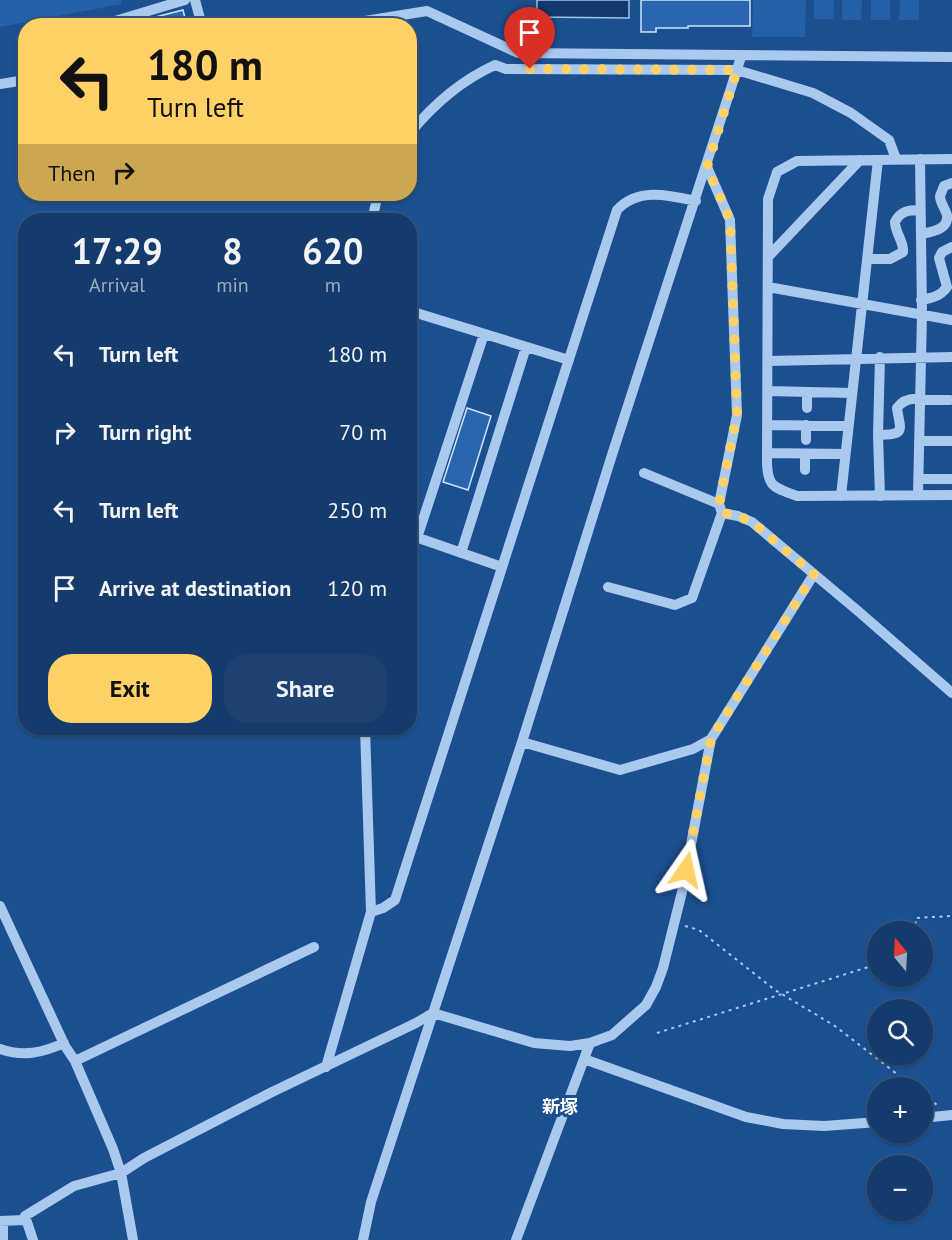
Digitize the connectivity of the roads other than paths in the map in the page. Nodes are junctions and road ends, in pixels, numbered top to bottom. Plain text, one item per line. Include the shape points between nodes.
1 (185, 0) edge
2 (195, 0) edge
3 (126, 18) edge
4 (200, 18) edge
5 (384, 18) edge
6 (493, 41) junction
7 (741, 57) junction
8 (952, 57) edge
9 (495, 65) junction
10 (737, 70) junction
11 (18, 81) edge
12 (0, 84) edge
13 (417, 124) edge
14 (896, 159) junction
15 (920, 159) junction
16 (952, 159) edge
17 (860, 160) junction
18 (878, 160) junction
19 (707, 167) junction
20 (952, 183) edge
21 (696, 201) junction
22 (920, 210) junction
23 (921, 234) junction
24 (952, 247) edge
25 (768, 256) junction
26 (867, 259) junction
27 (768, 287) junction
28 (921, 300) junction
29 (862, 304) junction
30 (417, 313) edge
31 (922, 314) junction
32 (952, 320) edge
33 (484, 334) junction
34 (526, 347) junction
35 (880, 357) junction
36 (920, 357) junction
37 (952, 357) edge
38 (856, 358) junction
39 (569, 360) junction
40 (768, 361) junction
41 (768, 391) junction
42 (807, 392) junction
43 (852, 393) junction
44 (919, 399) junction
45 (950, 400) dead end
46 (807, 408) dead end
47 (768, 425) junction
48 (806, 426) junction
49 (848, 426) junction
50 (878, 435) junction
51 (806, 440) dead end
52 (919, 441) junction
53 (952, 441) edge
54 (768, 453) junction
55 (805, 454) junction
56 (845, 454) junction
57 (805, 470) dead end
58 (644, 473) dead end
59 (919, 479) junction
60 (952, 479) edge
61 (918, 495) junction
62 (952, 495) edge
63 (841, 496) junction
64 (880, 496) junction
65 (721, 508) junction
66 (417, 525) edge
67 (417, 537) edge
68 (461, 553) junction
69 (502, 567) junction
70 (814, 574) junction
71 (608, 587) dead end
72 (952, 693) edge
73 (365, 735) edge
74 (711, 739) junction
75 (522, 742) junction
76 (0, 906) edge
77 (371, 912) junction
78 (314, 947) dead end
79 (433, 1013) junction
80 (64, 1043) junction
81 (590, 1043) junction
82 (0, 1049) edge
83 (584, 1059) junction
84 (75, 1061) junction
85 (326, 1067) junction
86 (952, 1115) edge
87 (933, 1117) edge
88 (867, 1123) edge
89 (121, 1173) junction
90 (25, 1220) junction
91 (1, 1221) edge
92 (3, 1240) edge
93 (33, 1240) edge
94 (133, 1240) edge
95 (363, 1240) edge
96 (516, 1240) edge

1 - 3 lane
2 - 4 lane
5 - 6 lane via 427,11
6 - 7 lane via 518,53
6 - 9 lane
7 - 8 lane
7 - 10 lane
9 - 10 lane via 506,69
9 - 13 lane via 472,76
10 - 14 lane via 813,93 851,113 890,140
10 - 19 lane
11 - 12 lane
14 - 15 lane
14 - 18 lane
15 - 16 lane
15 - 22 lane
17 - 18 lane
17 - 25 lane
17 - 25 lane via 797,161 777,172 768,199
18 - 26 lane
19 - 21 lane
19 - 65 lane via 730,220 734,311 737,414
20 - 23 lane via 944,186 940,196 947,217 942,228
21 - 39 lane via 660,193 638,196 617,210
21 - 75 lane via 610,458
22 - 23 lane
22 - 26 lane via 901,214 895,222 903,252 890,259
23 - 28 lane
24 - 28 lane via 939,258 947,287 935,297
25 - 27 lane
26 - 29 lane
27 - 29 lane
27 - 40 lane
28 - 31 lane
29 - 31 lane
29 - 38 lane
30 - 33 lane
31 - 32 lane
31 - 36 lane
33 - 34 lane
33 - 66 lane
34 - 39 lane
34 - 68 lane
35 - 36 lane
35 - 38 lane
35 - 50 lane
36 - 37 lane
36 - 44 lane
38 - 40 lane
38 - 43 lane
39 - 69 lane
40 - 41 lane
41 - 42 lane
41 - 47 lane
42 - 43 lane
42 - 46 lane
43 - 49 lane
44 - 45 lane
44 - 50 lane via 903,401 897,408 901,429 894,434
44 - 52 lane
47 - 48 lane
47 - 54 lane
48 - 49 lane
48 - 51 lane
49 - 56 lane
50 - 64 lane
52 - 53 lane
52 - 59 lane
54 - 55 lane
54 - 63 lane via 768,477 776,488 797,496
55 - 56 lane
55 - 57 lane
56 - 63 lane
58 - 65 lane
59 - 60 lane
59 - 61 lane
61 - 62 lane
61 - 64 lane
63 - 64 lane
65 - 70 lane via 752,522
65 - 71 lane via 692,598 675,605
67 - 68 lane
68 - 69 lane
69 - 77 lane via 395,900
70 - 72 lane
70 - 74 lane
73 - 77 lane
74 - 75 lane via 693,749 620,770
74 - 81 lane via 674,924 656,987 646,1005 612,1035
75 - 79 lane
76 - 80 lane
77 - 85 lane
78 - 84 lane
79 - 81 lane via 534,1043
79 - 85 lane
79 - 95 lane via 371,1202
80 - 82 lane via 33,1054
80 - 84 lane
81 - 83 lane
83 - 88 lane via 746,1117 824,1126
83 - 96 lane
84 - 89 lane
85 - 89 lane
86 - 87 lane
89 - 90 lane via 74,1186 28,1213
89 - 94 lane
90 - 91 lane
90 - 93 lane
91 - 92 lane

